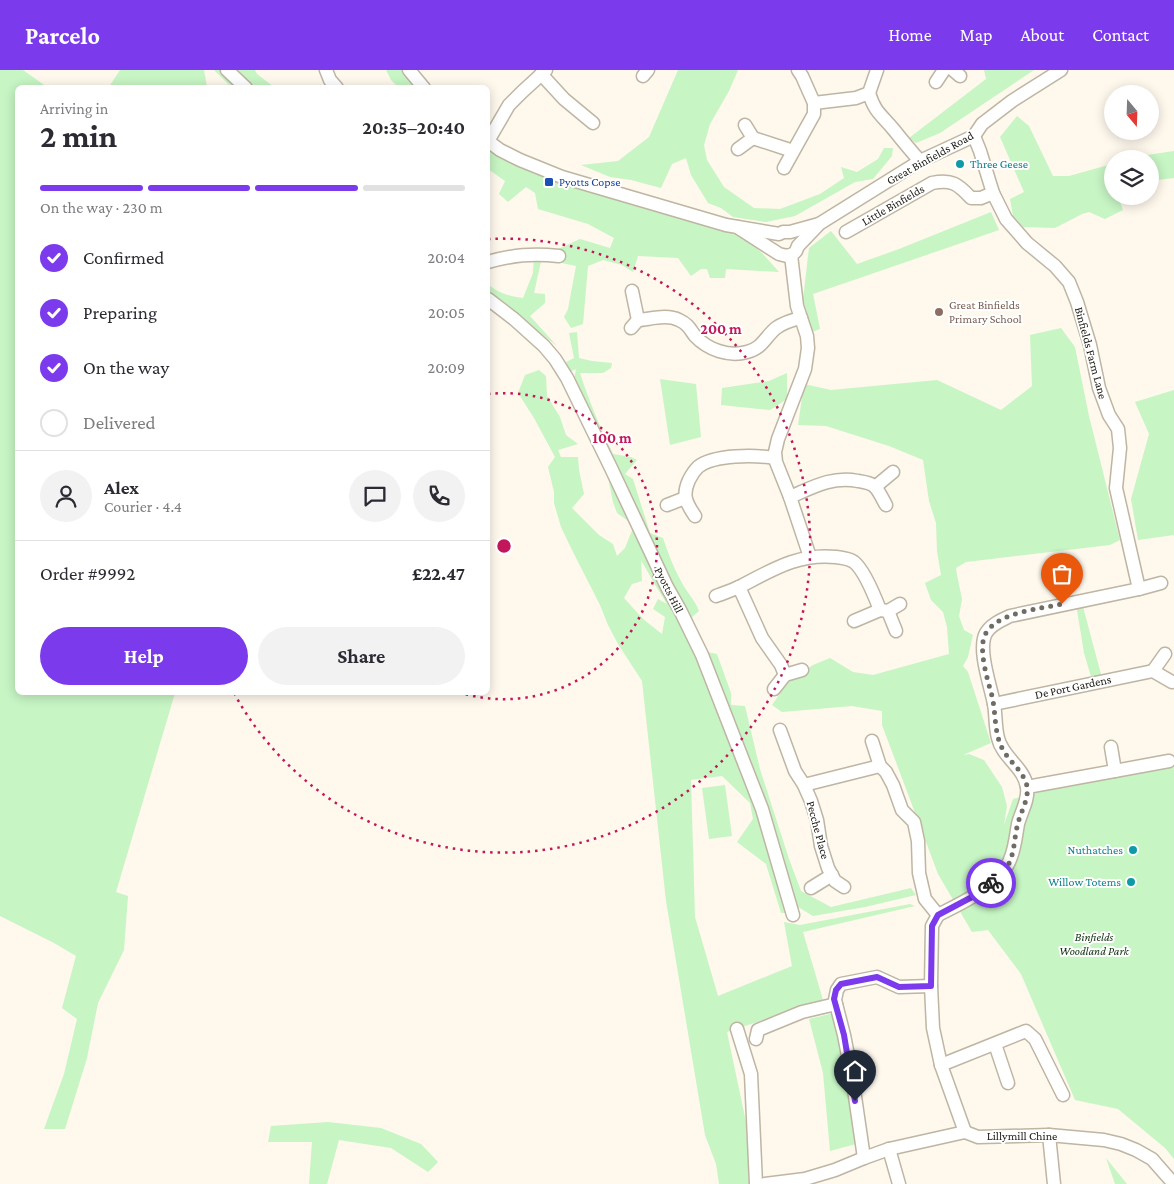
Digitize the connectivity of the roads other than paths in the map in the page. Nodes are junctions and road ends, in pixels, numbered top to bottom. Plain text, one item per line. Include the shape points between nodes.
1 (228, 70) edge
2 (326, 70) edge
3 (409, 70) edge
4 (798, 70) edge
5 (877, 70) edge
6 (944, 70) edge
7 (1061, 70) edge
8 (544, 72) edge
9 (936, 82) dead end
10 (243, 85) edge
11 (334, 85) edge
12 (422, 85) edge
13 (869, 93) junction
14 (814, 104) junction
15 (593, 123) dead end
16 (745, 125) dead end
17 (974, 136) junction
18 (490, 138) edge
19 (753, 138) junction
20 (490, 142) edge
21 (738, 150) dead end
22 (793, 152) junction
23 (920, 161) junction
24 (784, 168) dead end
25 (993, 193) junction
26 (819, 224) junction
27 (737, 227) junction
28 (846, 232) dead end
29 (784, 233) junction
30 (787, 252) junction
31 (559, 256) dead end
32 (490, 261) edge
33 (632, 291) dead end
34 (490, 300) edge
35 (801, 318) junction
36 (776, 458) junction
37 (893, 472) dead end
38 (875, 487) junction
39 (790, 497) junction
40 (685, 498) junction
41 (667, 505) dead end
42 (886, 505) dead end
43 (695, 516) dead end
44 (810, 557) junction
45 (1161, 583) dead end
46 (738, 587) junction
47 (1139, 589) junction
48 (716, 596) dead end
49 (900, 604) dead end
50 (884, 610) junction
51 (854, 621) dead end
52 (896, 631) dead end
53 (1166, 654) dead end
54 (802, 670) dead end
55 (1153, 671) junction
56 (785, 675) junction
57 (1172, 682) dead end
58 (774, 689) dead end
59 (994, 704) junction
60 (780, 730) dead end
61 (872, 741) dead end
62 (1111, 746) dead end
63 (1169, 761) dead end
64 (880, 766) junction
65 (1115, 771) junction
66 (804, 785) junction
67 (1027, 787) junction
68 (832, 875) junction
69 (844, 887) dead end
70 (811, 888) dead end
71 (793, 915) dead end
72 (938, 915) junction
73 (931, 986) junction
74 (836, 1004) junction
75 (737, 1029) dead end
76 (741, 1043) junction
77 (995, 1044) junction
78 (941, 1065) junction
79 (1008, 1083) dead end
80 (1063, 1095) dead end
81 (965, 1132) junction
82 (1049, 1135) junction
83 (889, 1149) junction
84 (864, 1158) junction
85 (1173, 1181) edge
86 (756, 1184) edge
87 (765, 1184) edge
88 (899, 1184) edge
89 (1054, 1184) edge

1 - 10 street
2 - 11 street
3 - 12 street
4 - 14 street
5 - 13 street
6 - 9 street
7 - 17 street, Great Binfields Road via 1012,101 982,124
8 - 15 street via 564,98
8 - 18 street via 509,106
13 - 14 street
13 - 23 street via 878,112
14 - 22 street via 814,114
16 - 19 street
17 - 23 street, Great Binfields Road
17 - 25 street, Binfields Farm Lane
19 - 21 street
19 - 22 street
20 - 27 street, Great Binfields Road via 520,160 562,177
22 - 24 street
23 - 26 street, Great Binfields Road
25 - 28 street, Little Binfields via 972,198 949,181 932,183
25 - 47 street, Binfields Farm Lane via 1006,219 1069,282 1077,302 1099,388 1118,429 1120,448 1116,488
26 - 29 street, Great Binfields Road
26 - 30 street, Great Binfields Road
27 - 29 street, Great Binfields Road
27 - 30 street, Great Binfields Road
29 - 30 street via 774,240 774,244
29 - 30 street via 797,238
30 - 35 street
31 - 32 street via 509,256
33 - 35 street via 634,324 667,317 678,319 688,324 701,342 726,354 757,348 775,329
34 - 71 street, Pyotts Hill via 544,346 567,378 702,655 762,809
35 - 36 street via 808,348 805,369 778,439
36 - 39 street
36 - 40 street via 742,456 704,464 691,477
37 - 38 street
38 - 39 street via 860,481 838,479
38 - 42 street
39 - 44 street
40 - 41 street
40 - 43 street
44 - 46 street via 772,569
44 - 50 street via 846,558 855,563
45 - 47 street
46 - 48 street
46 - 56 street via 762,638
47 - 59 street via 1020,613 994,624 985,634 983,646
49 - 50 street
50 - 51 street
50 - 52 street
53 - 55 street
54 - 56 street
55 - 57 street
55 - 59 street, De Port Gardens
56 - 58 street
59 - 67 street via 998,739
60 - 66 street, Pecche Place via 795,771
61 - 64 street
62 - 65 street
63 - 65 street
64 - 66 street, Pecche Place
64 - 72 street via 893,785 902,810 914,822 919,873 926,899
65 - 67 street
66 - 68 street, Pecche Place
67 - 72 street via 1007,867 990,885
68 - 69 street, Pecche Place
68 - 70 street, Pecche Place
72 - 73 street via 932,926
73 - 74 street via 899,987 877,977 841,984 836,990
73 - 78 street via 933,1028
74 - 76 street via 802,1012 758,1030 761,1037
74 - 84 street via 852,1076
75 - 76 street
76 - 86 street via 751,1074
77 - 78 street
77 - 79 street
77 - 80 street via 1026,1031 1035,1038
78 - 81 street
81 - 82 street, Lillymill Chine via 978,1137
81 - 83 street, Lillymill Chine
82 - 85 street, Lillymill Chine via 1121,1144 1152,1159
82 - 89 street
83 - 84 street, Lillymill Chine
83 - 88 street
84 - 87 street, Lillymill Chine via 805,1179

